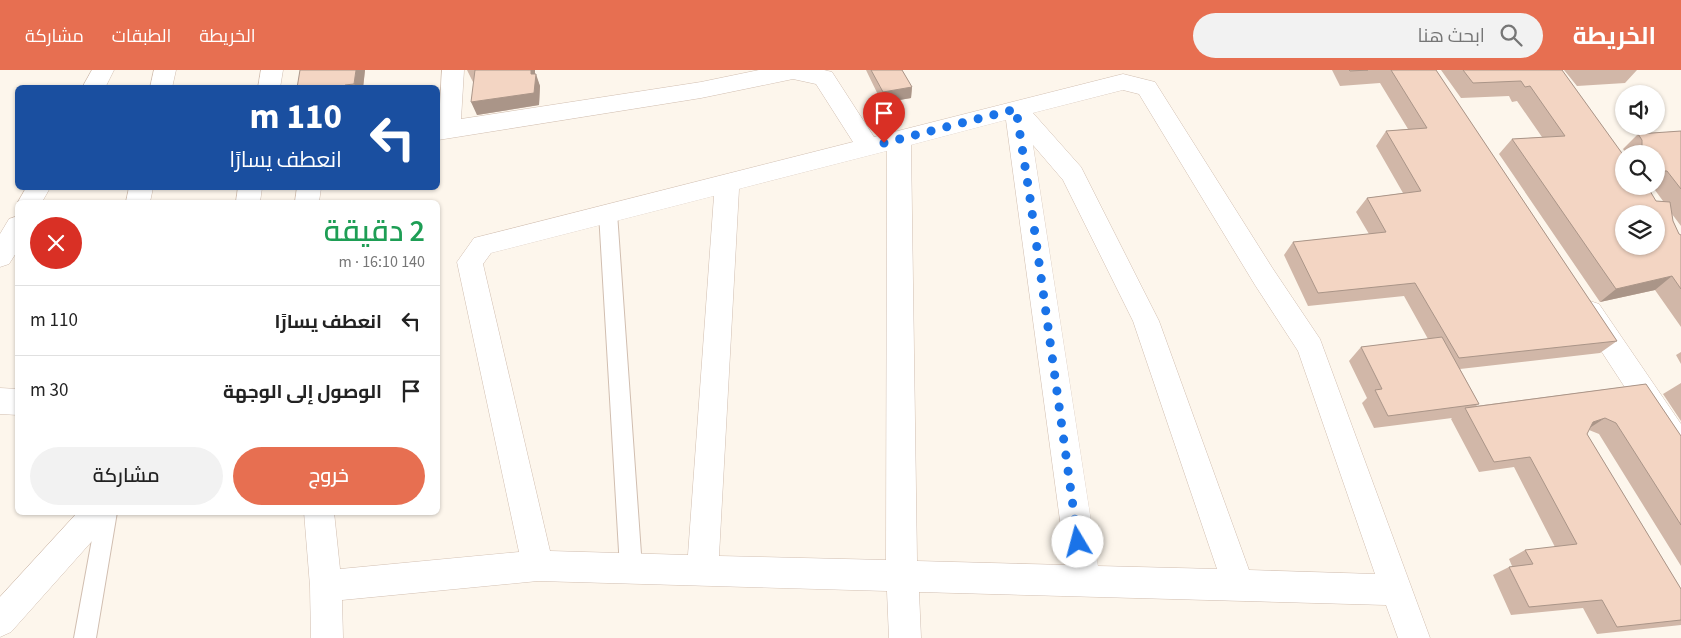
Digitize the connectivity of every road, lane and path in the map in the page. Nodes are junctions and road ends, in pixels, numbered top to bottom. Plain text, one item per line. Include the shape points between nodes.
1 (103, 70) edge
2 (165, 70) edge
3 (272, 70) edge
4 (453, 70) edge
5 (95, 85) edge
6 (162, 85) edge
7 (270, 85) edge
8 (1016, 109) junction
9 (443, 130) edge
10 (899, 139) junction
11 (868, 147) junction
12 (727, 183) junction
13 (608, 213) junction
14 (15, 232) edge
15 (5, 254) edge
16 (1577, 292) edge
17 (0, 402) edge
18 (15, 402) edge
19 (1681, 449) edge
20 (95, 515) edge
21 (106, 515) edge
22 (319, 515) edge
23 (538, 566) junction
24 (632, 568) junction
25 (702, 570) junction
26 (902, 576) junction
27 (1084, 581) junction
28 (1238, 585) junction
29 (326, 586) junction
30 (1397, 590) junction
31 (0, 621) edge
32 (85, 638) edge
33 (327, 638) edge
34 (905, 638) edge
35 (1414, 638) edge

1 - 5 street
2 - 6 street
3 - 7 street
4 - 9 street
8 - 10 street
8 - 27 street
8 - 28 street via 1072,174 1146,321
8 - 30 street via 1123,82 1147,88 1310,347
9 - 11 street via 691,92 793,71 824,78
10 - 11 street
10 - 26 street
11 - 12 street
12 - 13 street
12 - 25 street
13 - 23 street via 483,245 470,262
13 - 24 lane
14 - 15 street
16 - 19 street
17 - 18 street
20 - 31 street
21 - 32 lane
22 - 29 street
23 - 24 street
23 - 29 street
24 - 25 street
25 - 26 street
26 - 27 street
26 - 34 street
27 - 28 street
28 - 30 street
29 - 33 street
30 - 35 street

